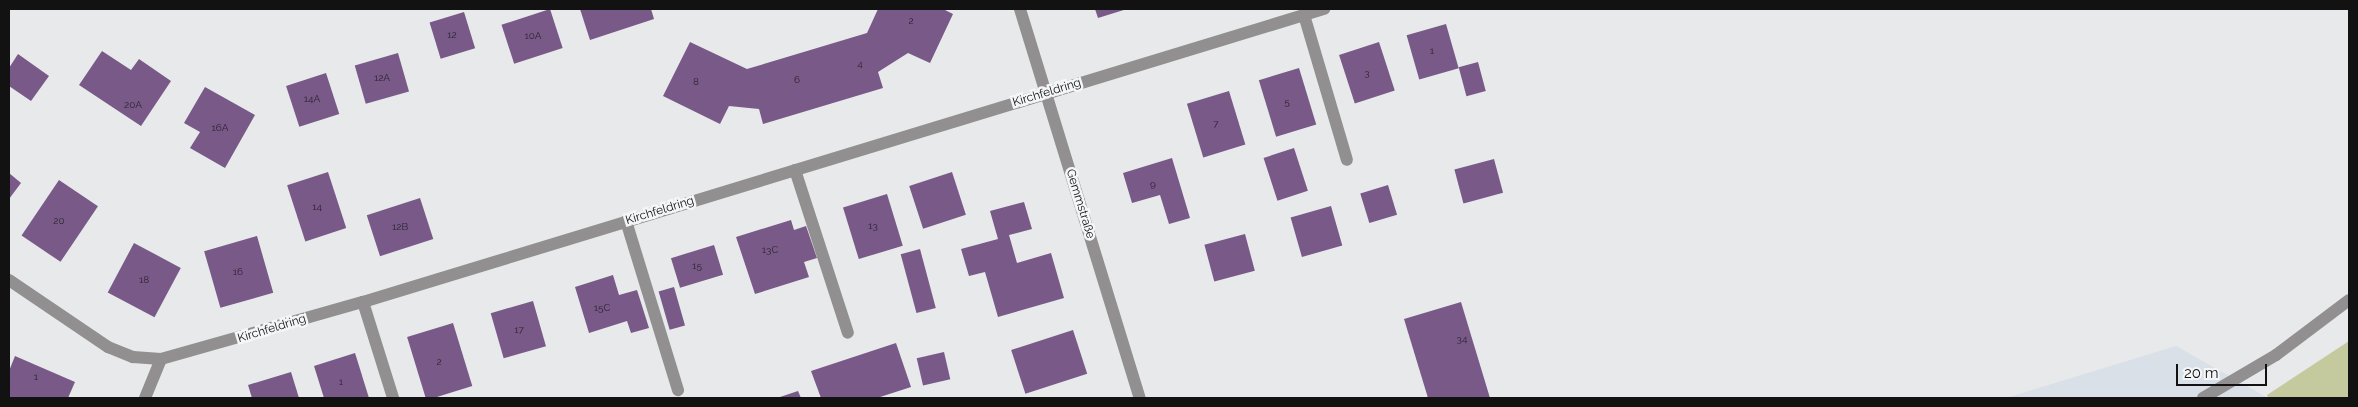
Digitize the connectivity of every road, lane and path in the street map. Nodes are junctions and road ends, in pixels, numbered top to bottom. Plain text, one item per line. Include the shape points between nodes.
1 (1020, 9) edge
2 (1324, 9) edge
3 (1304, 15) junction
4 (1046, 94) junction
5 (1347, 160) dead end
6 (795, 170) junction
7 (626, 222) junction
8 (9, 280) edge
9 (2349, 300) edge
10 (363, 302) junction
11 (848, 333) dead end
12 (161, 359) junction
13 (678, 390) dead end
14 (145, 398) edge
15 (393, 398) edge
16 (1140, 398) edge
17 (2202, 398) edge

1 - 4 street, Gemmstraße
2 - 3 street, Kirchfeldring
3 - 4 street, Kirchfeldring
3 - 5 street
4 - 6 street, Kirchfeldring
4 - 16 street, Gemmstraße
6 - 7 street, Kirchfeldring
6 - 11 street
7 - 10 street, Kirchfeldring
7 - 13 street
8 - 12 street, Kirchfeldring via 108,347 133,358
9 - 17 street via 2276,355
10 - 12 street, Kirchfeldring
10 - 15 street
12 - 14 street

